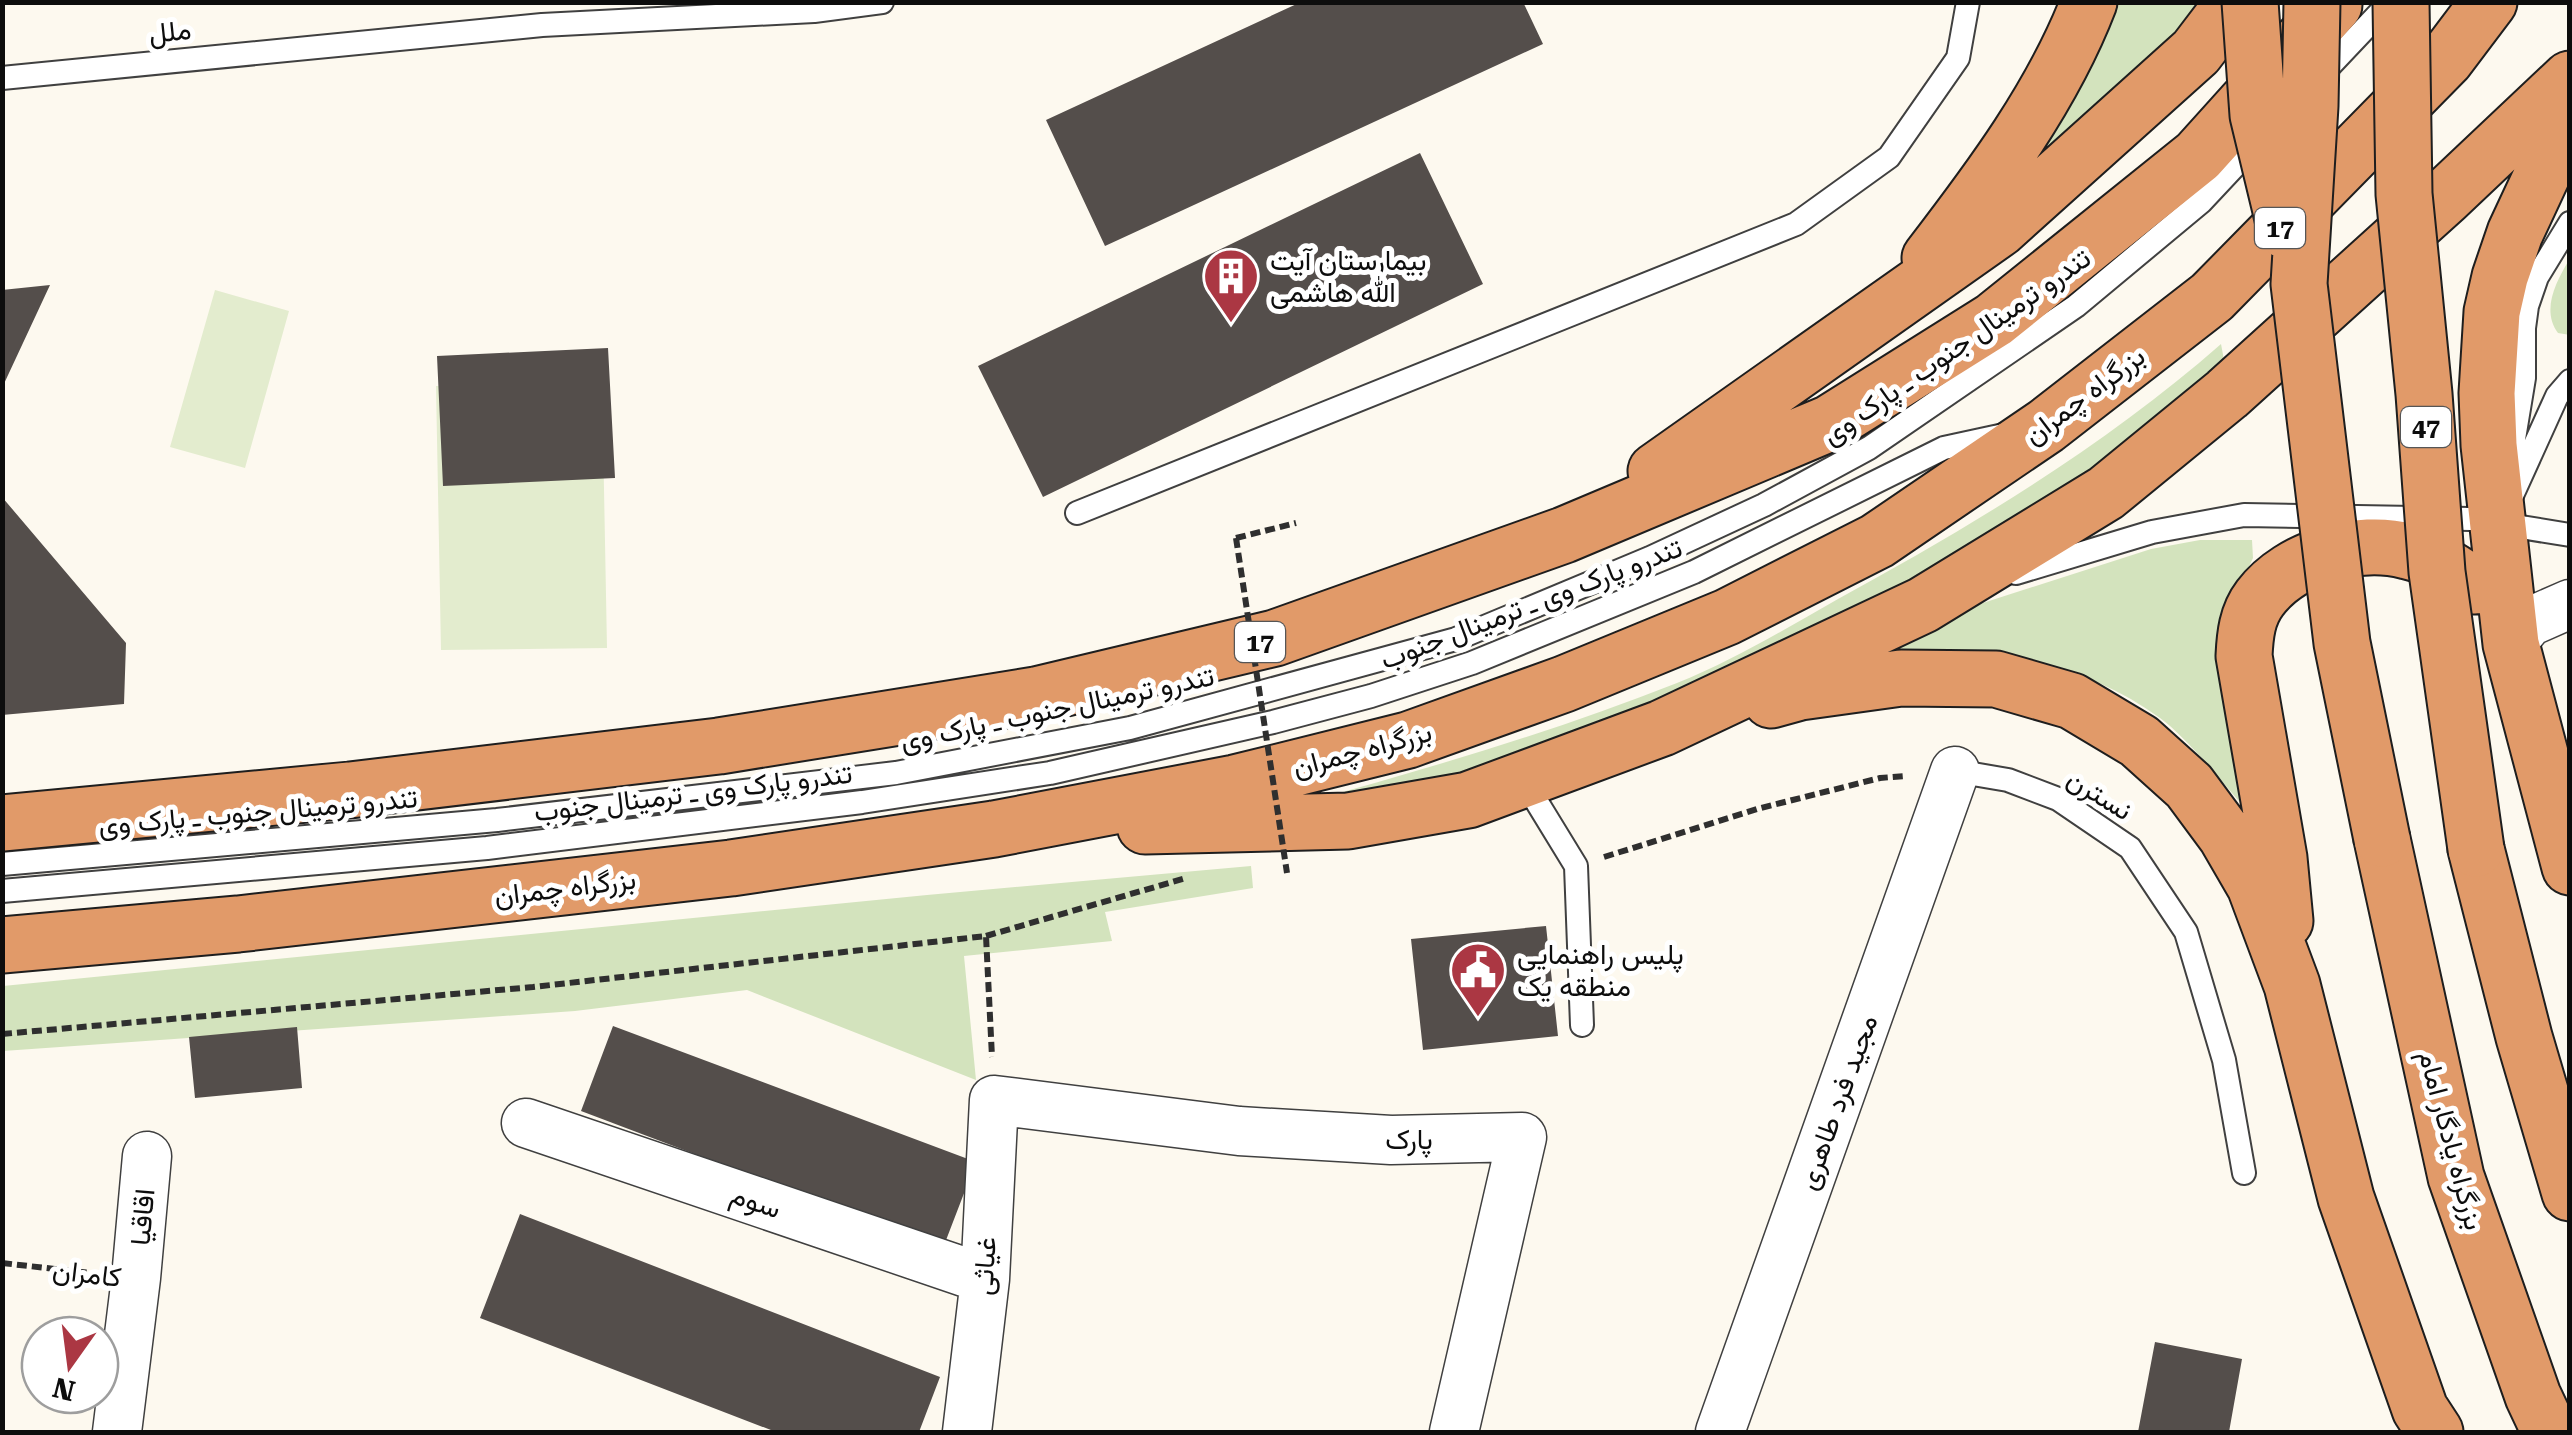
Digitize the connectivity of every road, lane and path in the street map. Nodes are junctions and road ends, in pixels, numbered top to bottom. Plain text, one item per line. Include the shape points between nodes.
1 (882, 2) edge
2 (1968, 2) edge
3 (2089, 2) edge
4 (2234, 2) edge
5 (2250, 2) edge
6 (2312, 2) edge
7 (2336, 2) edge
8 (2390, 2) edge
9 (2402, 2) edge
10 (2489, 2) edge
11 (580, 13) edge
12 (2, 78) edge
13 (2570, 79) edge
14 (2570, 114) edge
15 (2570, 223) edge
16 (2299, 284) junction
17 (1894, 306) junction
18 (2507, 364) junction
19 (2565, 393) edge
20 (2046, 426) junction
21 (1077, 513) dead end
22 (1296, 523) dead end
23 (2500, 524) junction
24 (2570, 534) edge
25 (1564, 535) junction
26 (2570, 604) edge
27 (1922, 605) junction
28 (2511, 644) junction
29 (1662, 728) junction
30 (1955, 772) junction
31 (1524, 781) junction
32 (1724, 818) dead end
33 (2, 823) edge
34 (994, 828) junction
35 (2, 864) edge
36 (2570, 867) edge
37 (1300, 883) dead end
38 (2, 890) edge
39 (2, 945) edge
40 (2292, 985) junction
41 (1582, 1025) dead end
42 (2, 1034) edge
43 (994, 1100) junction
44 (526, 1123) dead end
45 (147, 1156) dead end
46 (2244, 1172) dead end
47 (2570, 1193) edge
48 (2, 1262) edge
49 (136, 1278) junction
50 (985, 1279) junction
51 (117, 1432) edge
52 (967, 1432) edge
53 (1454, 1432) edge
54 (1720, 1432) edge
55 (2435, 1432) edge
56 (2550, 1432) edge

1 - 11 lane, ملل via 814,10
2 - 21 lane via 1958,58 1889,157 1796,224
3 - 17 highway via 2042,98
4 - 17 highway via 2196,52 2014,216
5 - 16 highway, bridge via 2258,115
6 - 16 highway, bridge
7 - 25 highway, 17 via 2198,156 1994,320 1830,423
8 - 35 lane, تندرو ترمینال جنوب ـ پارک وی via 2201,202 2076,306 1869,448 1650,558 1456,639 1130,728 896,773 497,820
9 - 47 highway, 47, bridge via 2404,194 2437,572 2476,849
10 - 20 highway, بزرگراه چمران / 17 via 2446,59 2212,297
11 - 12 lane, ملل
13 - 27 highway via 2227,394 2121,481
14 - 18 highway via 2515,234 2492,312
15 - 18 lane via 2537,277
16 - 56 highway, بزرگراه یادگار امام, bridge via 2342,643 2456,1178
17 - 25 highway
18 - 19 lane
18 - 23 highway via 2489,444
19 - 23 lane
20 - 34 highway, بزرگراه چمران / 17 via 1877,542 1727,617 1564,684 1408,740 1235,783
20 - 38 lane, تندرو پارک وی ـ ترمینال جنوب via 1944,448 1694,572 1472,663 1371,696 1050,773 487,848
22 - 37 path, bridge via 1236,538 1287,873
23 - 24 lane
23 - 27 lane via 2244,515 2093,547
23 - 28 highway
25 - 33 highway, 17 via 1275,638 1036,695 719,746
26 - 28 street via 2529,622
27 - 29 highway
28 - 36 highway
28 - 40 highway via 2482,591 2443,563 2405,550 2363,546 2320,558 2287,572 2259,599 2246,626 2244,656 2279,858
29 - 31 highway
29 - 40 highway via 1800,692 1901,678 1996,679 2072,701 2140,741 2189,786 2255,886
30 - 32 path via 1880,778
30 - 46 lane, نسترن via 2008,780 2058,800 2130,848 2186,932 2224,1060
30 - 54 street, مجید فرد طاهری
31 - 34 highway via 1468,800 1348,820
31 - 41 lane via 1576,866
34 - 39 highway, بزرگراه چمران / 17 via 731,868
40 - 55 highway via 2346,1198 2420,1409
42 - 43 path via 533,987 986,936
43 - 50 street, غیاثی
43 - 53 street, پارک via 1239,1131 1391,1140 1522,1137
44 - 50 street, سوم
45 - 49 street, اقاقیا
48 - 49 path, کامران
49 - 51 street, کامران
50 - 52 street, غیاثی

